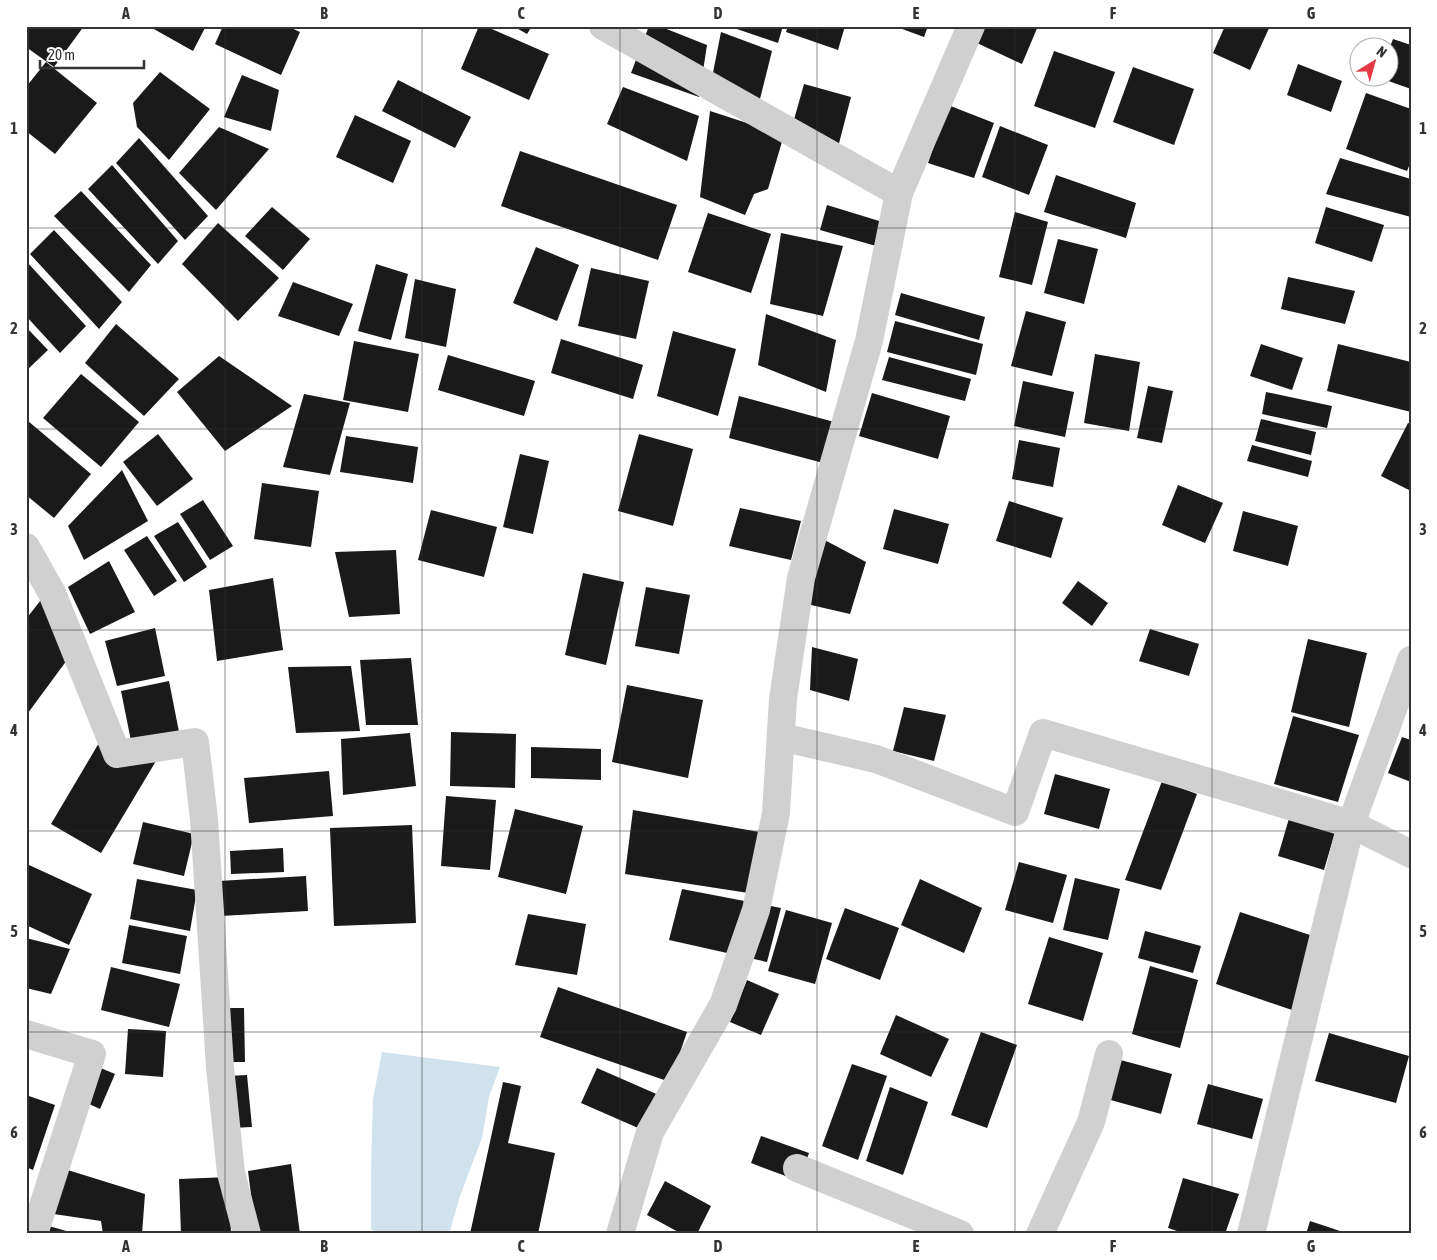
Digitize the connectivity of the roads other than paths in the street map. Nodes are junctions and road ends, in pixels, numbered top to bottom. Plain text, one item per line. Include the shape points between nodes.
1 (603, 26) edge
2 (971, 26) edge
3 (898, 194) junction
4 (26, 547) edge
5 (1411, 660) edge
6 (780, 737) junction
7 (1351, 824) junction
8 (1411, 854) edge
9 (26, 1034) edge
10 (1109, 1054) dead end
11 (797, 1168) dead end
12 (34, 1234) edge
13 (247, 1234) edge
14 (620, 1234) edge
15 (960, 1234) edge
16 (1040, 1234) edge
17 (1251, 1234) edge

1 - 3 street
2 - 3 street
3 - 6 street via 870,341 801,578
4 - 13 street via 52,593 117,754 196,742 231,1173
5 - 7 street
6 - 7 street via 876,759 1014,812 1043,733
6 - 14 street via 776,813 756,910 723,1005 650,1132
7 - 8 street
7 - 17 street
9 - 12 street via 92,1054
10 - 16 street via 1091,1122
11 - 15 street

